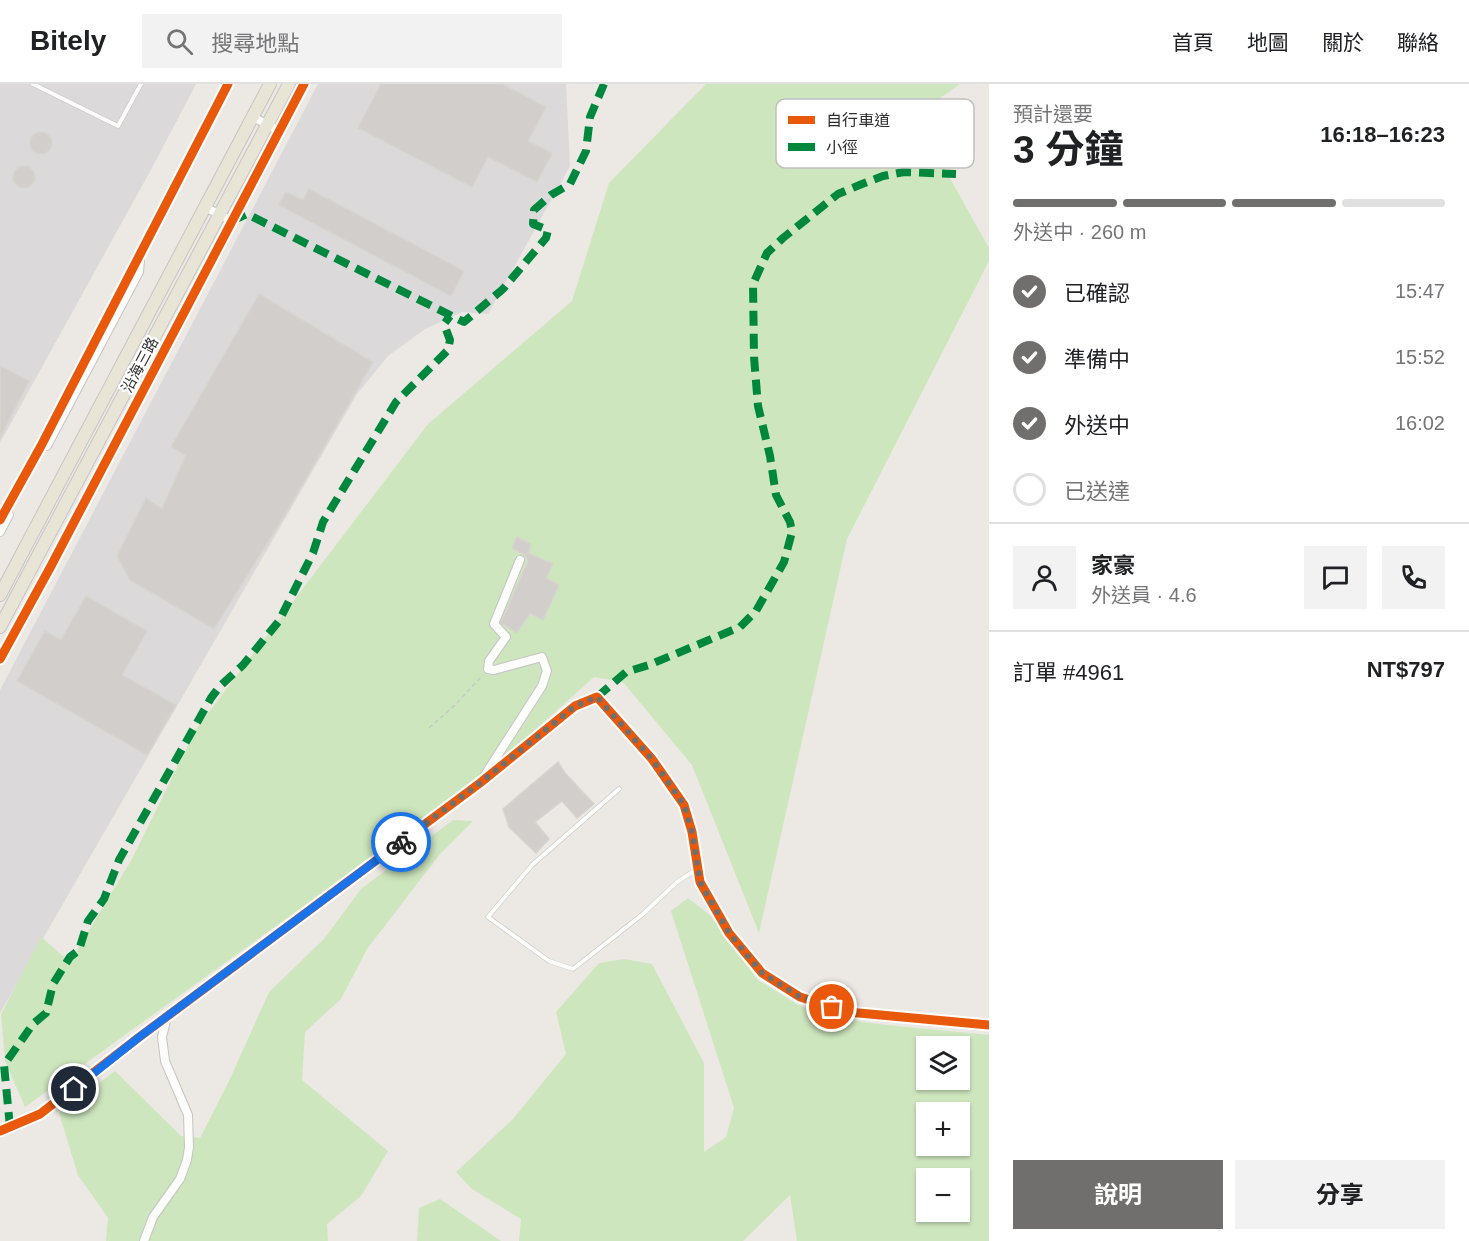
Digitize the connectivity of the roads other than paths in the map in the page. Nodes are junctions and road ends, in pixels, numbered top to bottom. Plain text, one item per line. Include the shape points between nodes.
1 (33, 84) edge
2 (141, 84) edge
3 (228, 84) edge
4 (270, 84) edge
5 (289, 84) edge
6 (304, 84) edge
7 (253, 117) junction
8 (268, 124) junction
9 (279, 131) junction
10 (205, 207) junction
11 (220, 214) junction
12 (232, 221) junction
13 (140, 256) junction
14 (0, 520) edge
15 (0, 532) edge
16 (520, 560) dead end
17 (0, 595) edge
18 (0, 627) edge
19 (0, 658) edge
20 (480, 783) junction
21 (619, 789) dead end
22 (698, 869) junction
23 (167, 1017) junction
24 (989, 1025) edge
25 (0, 1131) edge
26 (144, 1241) edge

1 - 2 lane via 118,126
3 - 13 street
4 - 7 main road, 沿海三路
5 - 8 main road, 沿海三路
6 - 9 street, 沿海三路
7 - 8 street
7 - 10 main road, 沿海三路
8 - 9 street
8 - 11 main road, 沿海三路
9 - 12 street, 沿海三路
10 - 11 street
10 - 17 main road, 沿海三路
11 - 12 street
11 - 18 main road, 沿海三路
12 - 19 street, 沿海三路
13 - 14 street
13 - 15 street via 139,272
16 - 20 street via 494,624 506,637 489,661 488,669 542,657 546,671 542,686
20 - 22 street via 575,706 597,697 652,759 684,805
20 - 23 street
21 - 22 lane via 532,864 488,917 549,961 573,969
22 - 24 street via 700,882 729,933 762,973 800,997 848,1012
23 - 25 street via 40,1114
23 - 26 street via 162,1037 165,1061 188,1115 189,1148 180,1179 153,1217

